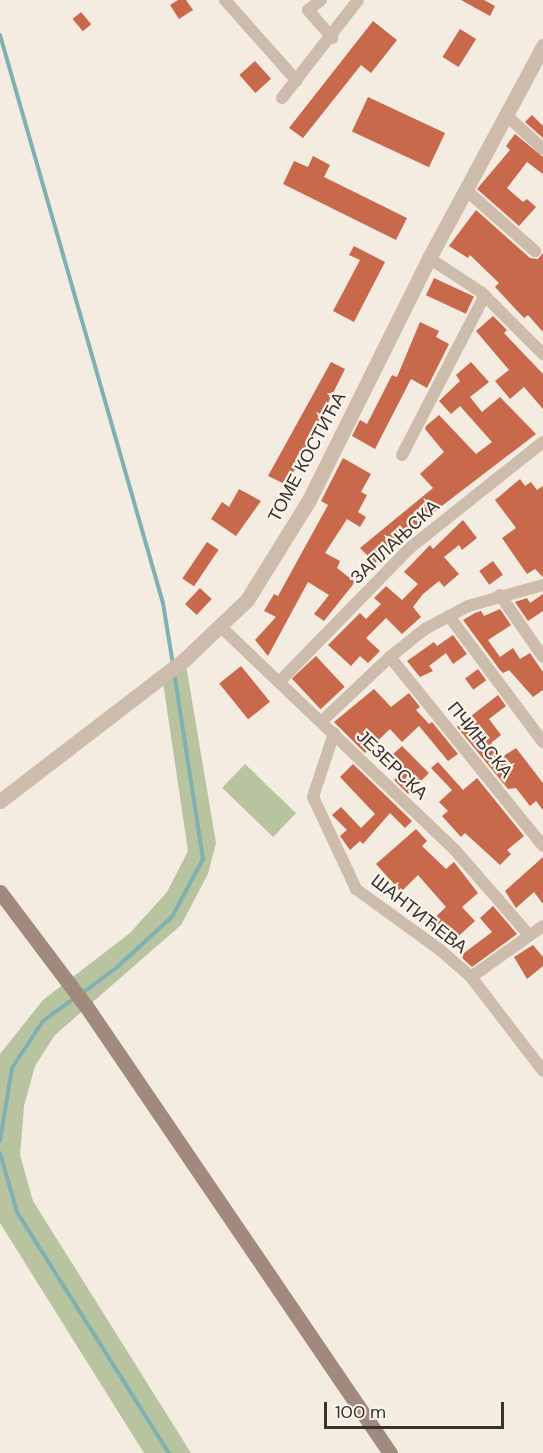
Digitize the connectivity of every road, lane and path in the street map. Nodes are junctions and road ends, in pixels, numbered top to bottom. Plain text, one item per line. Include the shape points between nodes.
1 (225, 0) edge
2 (321, 0) edge
3 (358, 0) edge
4 (305, 5) edge
5 (332, 38) junction
6 (543, 46) edge
7 (297, 81) junction
8 (282, 98) dead end
9 (507, 116) junction
10 (543, 148) edge
11 (467, 191) junction
12 (536, 251) dead end
13 (429, 258) junction
14 (485, 295) junction
15 (543, 354) edge
16 (543, 442) edge
17 (402, 455) dead end
18 (543, 585) edge
19 (500, 595) junction
20 (449, 616) junction
21 (222, 628) junction
22 (390, 657) junction
23 (543, 657) edge
24 (281, 680) junction
25 (321, 722) junction
26 (334, 733) junction
27 (543, 742) edge
28 (0, 801) edge
29 (543, 846) edge
30 (0, 892) edge
31 (543, 926) edge
32 (529, 935) junction
33 (471, 977) junction
34 (543, 1071) edge
35 (390, 1453) edge

1 - 7 street
2 - 4 street
3 - 5 street
4 - 5 street
5 - 7 street
6 - 9 street, ТОМЕ КОСТИЋА
7 - 8 street
9 - 10 street
9 - 11 street, ТОМЕ КОСТИЋА
11 - 12 street
11 - 13 street, ТОМЕ КОСТИЋА
13 - 14 street
13 - 21 street, ТОМЕ КОСТИЋА via 309,500 247,600
14 - 15 street
14 - 17 street
16 - 24 street, ЗАПЛАЊСКА via 411,547
18 - 19 street
19 - 20 street
19 - 23 street
20 - 22 street
20 - 27 street
21 - 24 street, ЈЕЗЕРСКА
21 - 28 street, ТОМЕ КОСТИЋА
22 - 25 street
22 - 29 street, ПЧИЊСКА
24 - 25 street, ЈЕЗЕРСКА
25 - 26 street, ЈЕЗЕРСКА
26 - 32 street, ЈЕЗЕРСКА via 455,850
26 - 33 street, ШАНТИЋЕВА via 313,797 356,889
30 - 35 main road via 68,980
31 - 32 street
32 - 33 street
33 - 34 street, ШАНТИЋЕВА

